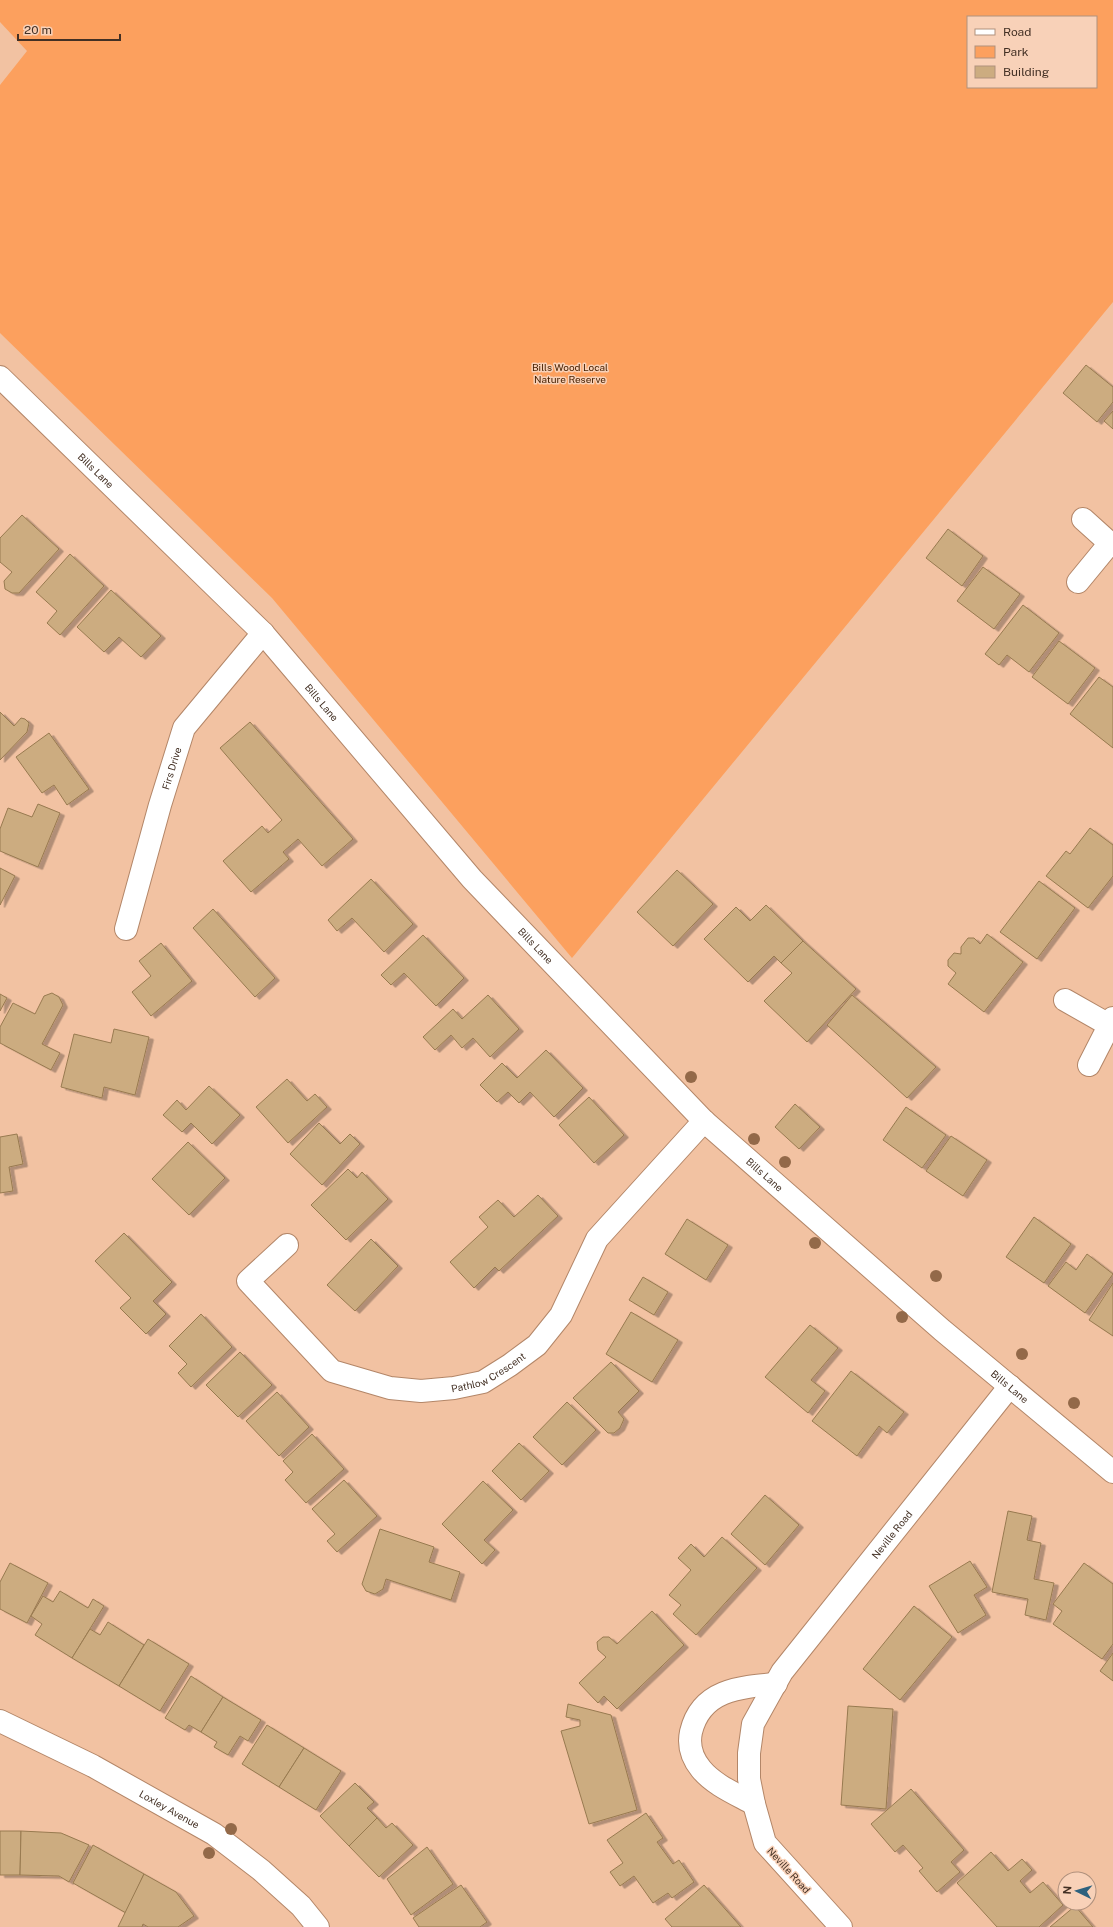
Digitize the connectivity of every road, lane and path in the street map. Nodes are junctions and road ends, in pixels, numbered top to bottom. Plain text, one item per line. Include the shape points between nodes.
1 (0, 377) edge
2 (1083, 519) dead end
3 (1112, 545) edge
4 (1078, 582) dead end
5 (263, 633) junction
6 (126, 929) dead end
7 (1066, 1000) dead end
8 (1111, 1022) edge
9 (1089, 1065) dead end
10 (704, 1121) junction
11 (287, 1245) dead end
12 (1010, 1386) junction
13 (1113, 1472) edge
14 (776, 1684) junction
15 (0, 1721) edge
16 (754, 1804) junction
17 (318, 1927) edge
18 (841, 1927) edge

1 - 5 street, Bills Lane
2 - 3 street
3 - 4 street
5 - 6 street, Firs Drive via 184,728
5 - 10 street, Bills Lane via 472,879
7 - 8 street
8 - 9 street
10 - 11 street, Pathlow Crescent via 597,1239 561,1315 537,1345 483,1382 421,1391 390,1388 332,1371 248,1281
10 - 12 street, Bills Lane via 942,1330
12 - 13 street, Bills Lane
12 - 14 street, Neville Road via 782,1672
14 - 16 street, Neville Road via 753,1724 749,1779
14 - 16 street via 745,1687 712,1699 701,1708 693,1724 689,1741 693,1758 701,1770 725,1789
15 - 17 street, Loxley Avenue via 93,1766 214,1834 261,1870 301,1906
16 - 18 street, Neville Road via 765,1843

